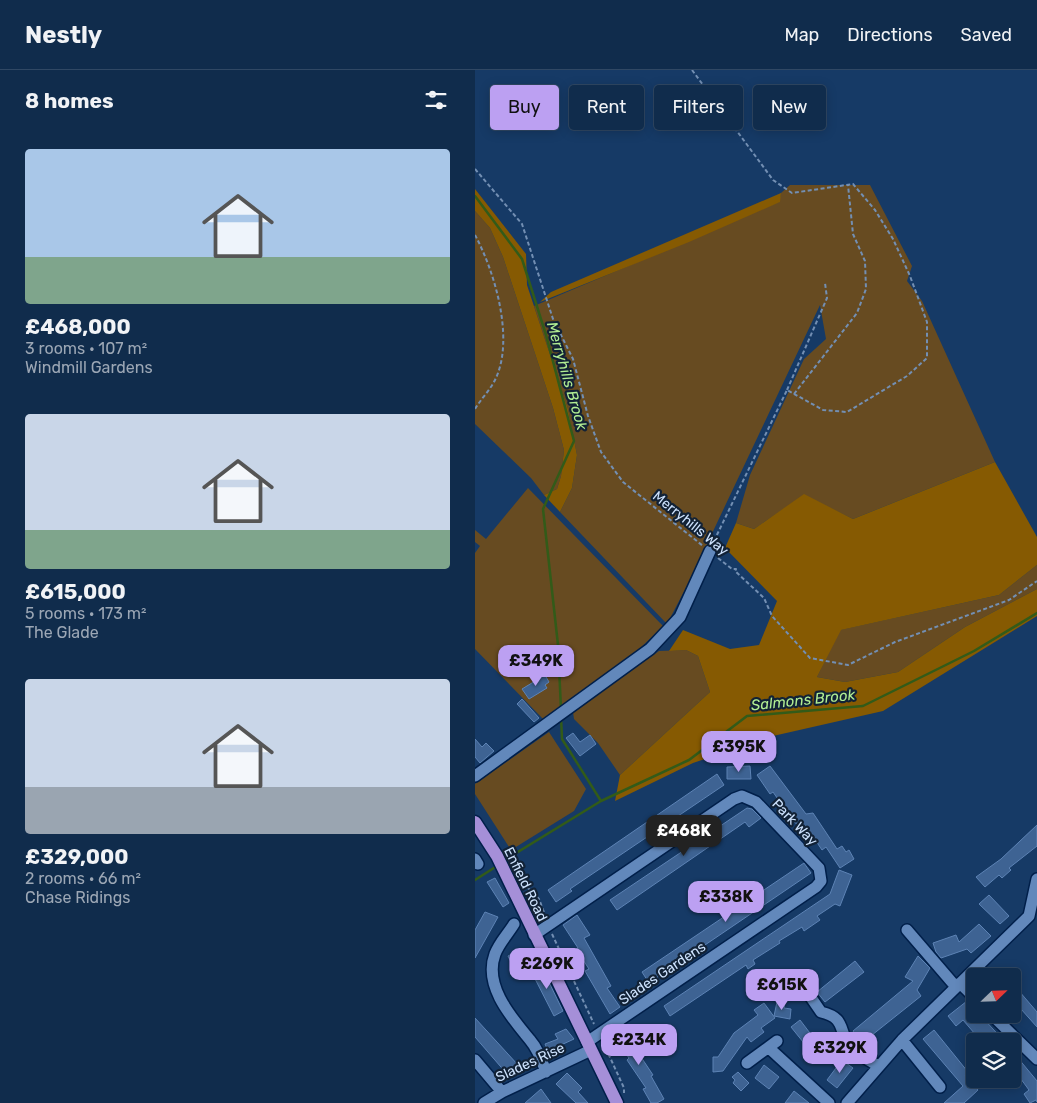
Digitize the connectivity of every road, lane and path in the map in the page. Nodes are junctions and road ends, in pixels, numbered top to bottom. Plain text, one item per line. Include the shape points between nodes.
1 (692, 70) edge
2 (475, 169) edge
3 (848, 184) junction
4 (475, 235) edge
5 (825, 283) dead end
6 (787, 390) junction
7 (793, 394) junction
8 (475, 409) edge
9 (710, 552) junction
10 (1037, 581) edge
11 (475, 776) edge
12 (475, 822) edge
13 (821, 874) joint
14 (512, 876) junction
15 (1037, 880) edge
16 (1033, 919) edge
17 (515, 924) dead end
18 (548, 926) junction
19 (907, 930) dead end
20 (534, 935) junction
21 (801, 983) dead end
22 (958, 985) junction
23 (966, 991) edge
24 (1000, 1023) edge
25 (599, 1034) junction
26 (902, 1040) junction
27 (589, 1046) junction
28 (1037, 1059) edge
29 (475, 1060) edge
30 (747, 1063) dead end
31 (878, 1066) junction
32 (546, 1072) junction
33 (940, 1087) dead end
34 (502, 1092) junction
35 (621, 1099) edge
36 (484, 1103) edge
37 (829, 1103) edge
38 (847, 1103) edge

1 - 3 path via 773,180 792,193
2 - 9 path, Merryhills Way via 522,224 553,319 573,359 601,452 623,482
3 - 7 path via 853,234 865,261 866,289 857,313
3 - 7 path via 853,184 875,210 910,276 927,322 927,358 907,376 847,412 823,410
4 - 8 path via 495,285 504,336 495,380
5 - 6 path via 827,298
6 - 7 path
6 - 9 path
9 - 10 path, Merryhills Way via 736,569 764,598 772,616 810,658 847,665 895,642 1009,600
9 - 11 street via 680,617 650,649
12 - 14 main road, Enfield Road
13 - 18 street, Park Way via 819,868 756,802 742,796
13 - 25 street, Slades Gardens via 821,881 816,887
14 - 18 path via 539,899
14 - 20 main road, Enfield Road
15 - 16 street
16 - 22 street
17 - 32 street via 495,954 493,979 512,1020 533,1045
18 - 20 street
18 - 25 path
19 - 22 street
20 - 27 main road, Enfield Road
21 - 31 street via 821,1012 840,1022 849,1046
22 - 23 street
22 - 26 street
24 - 28 street
25 - 27 street, Slades Gardens
25 - 35 path via 624,1088
26 - 31 street
26 - 33 street
27 - 32 street, Slades Rise
27 - 35 main road, Enfield Road
29 - 34 street
30 - 37 street via 773,1044
31 - 38 street
32 - 34 street, Slades Rise
34 - 36 street, Slades Rise

